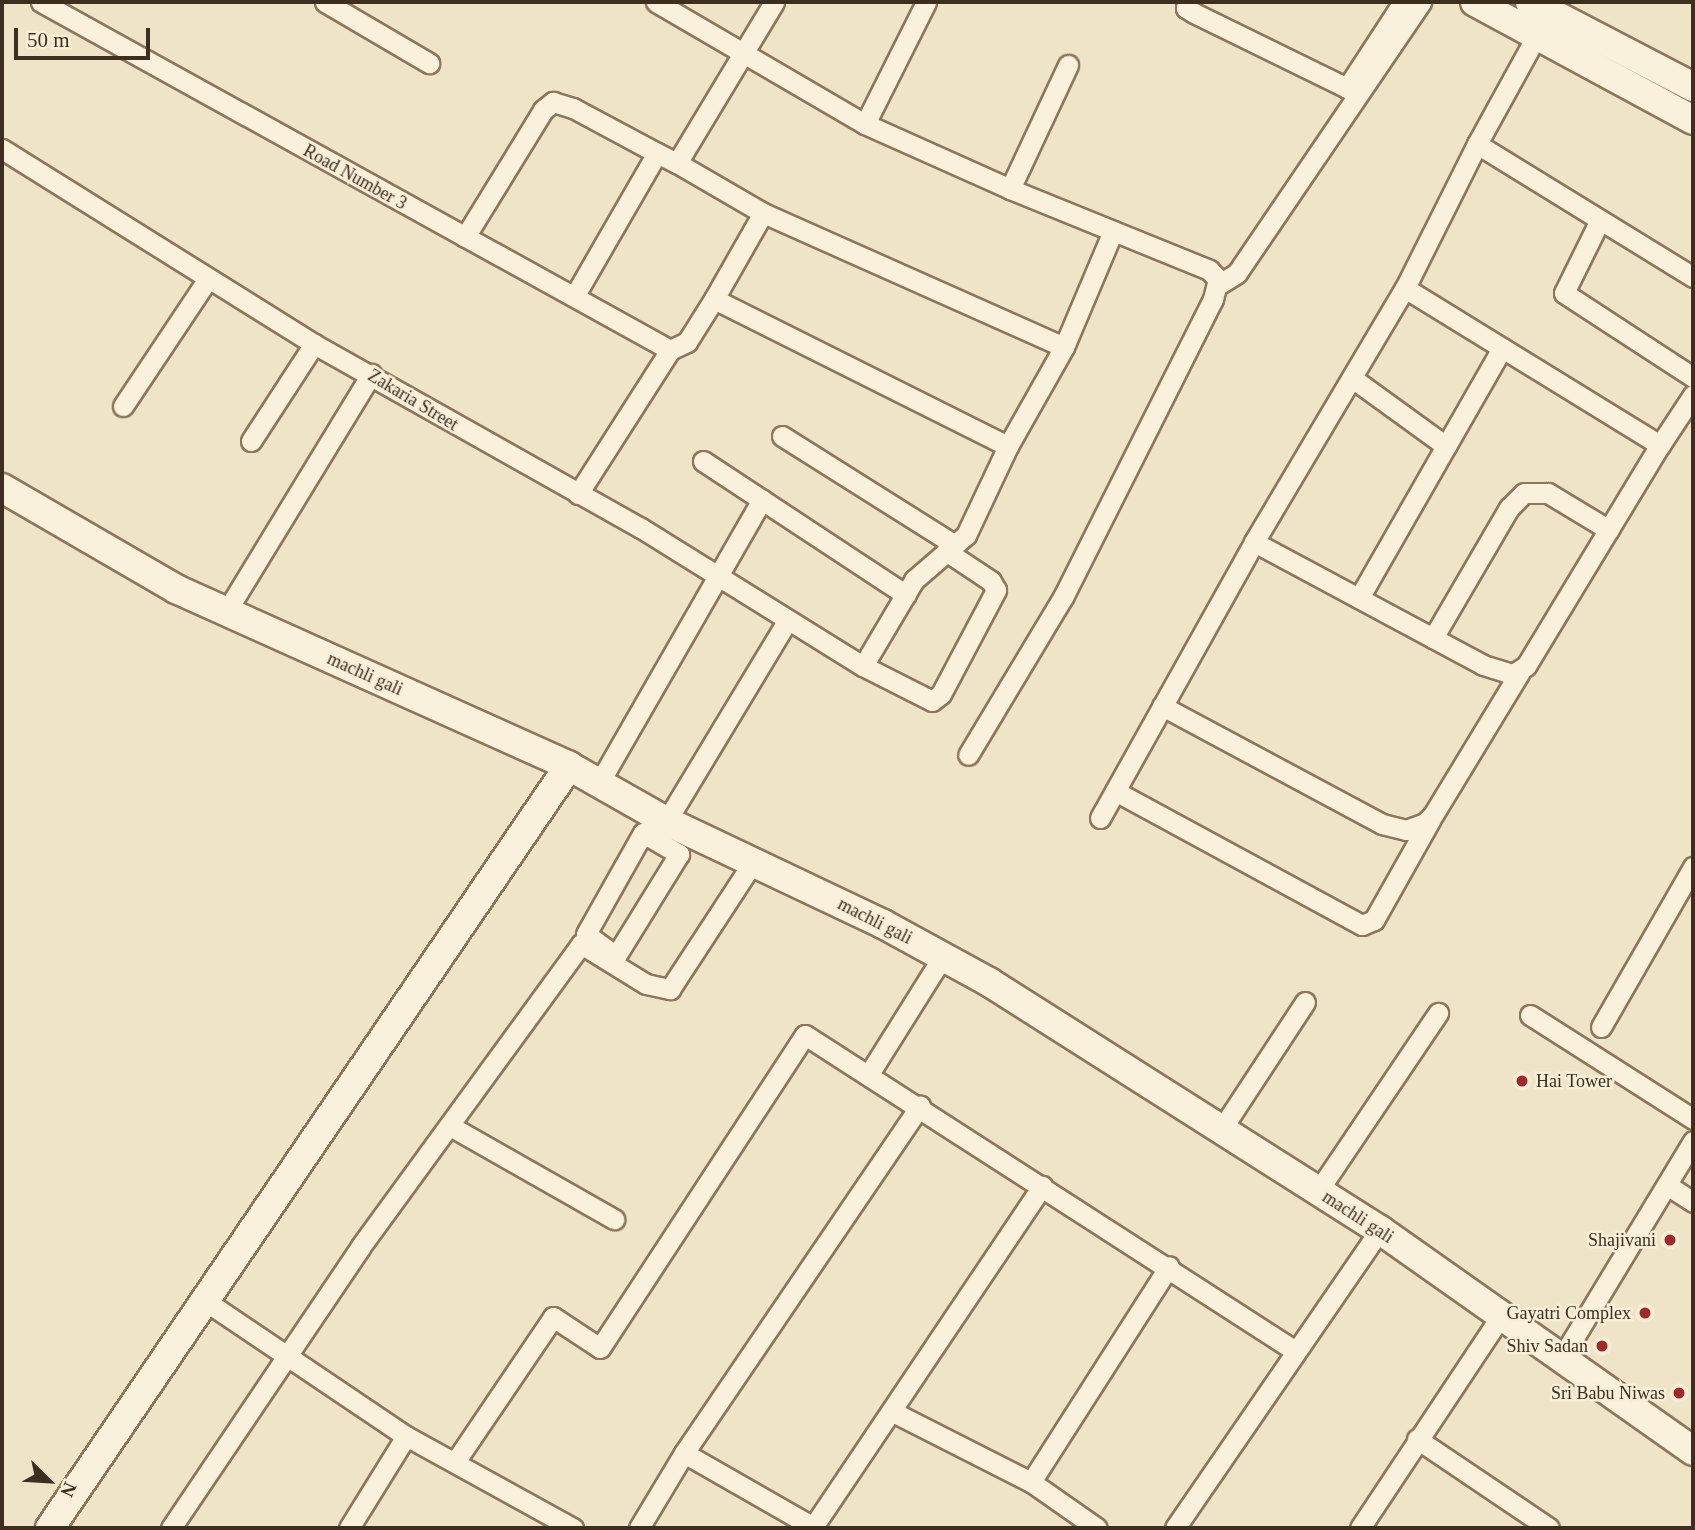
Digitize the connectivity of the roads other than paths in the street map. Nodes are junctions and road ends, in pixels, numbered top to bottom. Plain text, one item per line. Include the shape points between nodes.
1 (41, 2) edge
2 (325, 2) edge
3 (656, 2) edge
4 (774, 2) edge
5 (926, 2) edge
6 (1187, 2) edge
7 (1403, 2) edge
8 (1421, 2) edge
9 (1475, 2) edge
10 (1530, 2) edge
11 (1537, 36) junction
12 (741, 55) junction
13 (429, 63) dead end
14 (1068, 65) dead end
15 (1693, 88) edge
16 (1693, 120) edge
17 (865, 124) junction
18 (1476, 144) junction
19 (2, 149) edge
20 (657, 153) junction
21 (677, 163) junction
22 (1010, 190) junction
23 (763, 213) junction
24 (1600, 220) junction
25 (1113, 231) junction
26 (465, 237) junction
27 (1693, 277) edge
28 (207, 280) junction
29 (1218, 285) junction
30 (1405, 288) junction
31 (575, 295) junction
32 (714, 299) junction
33 (314, 344) junction
34 (1064, 347) junction
35 (1502, 348) junction
36 (670, 350) junction
37 (371, 374) junction
38 (1693, 376) edge
39 (1352, 378) junction
40 (1693, 395) edge
41 (123, 405) dead end
42 (782, 436) dead end
43 (251, 441) dead end
44 (1660, 445) junction
45 (1008, 446) junction
46 (1446, 446) junction
47 (703, 461) dead end
48 (2, 488) edge
49 (578, 494) junction
50 (762, 499) junction
51 (1609, 530) junction
52 (1254, 542) junction
53 (950, 548) junction
54 (714, 576) junction
55 (906, 595) junction
56 (1359, 598) junction
57 (226, 612) junction
58 (787, 621) junction
59 (1433, 638) junction
60 (863, 666) junction
61 (1520, 672) junction
62 (1162, 706) junction
63 (968, 755) dead end
64 (569, 766) junction
65 (598, 783) junction
66 (1115, 791) junction
67 (1433, 815) junction
68 (1100, 818) dead end
69 (661, 830) junction
70 (753, 862) junction
71 (1693, 868) edge
72 (592, 944) junction
73 (943, 957) junction
74 (1305, 1002) dead end
75 (1438, 1013) dead end
76 (1530, 1015) dead end
77 (1601, 1027) dead end
78 (869, 1074) junction
79 (920, 1106) junction
80 (1693, 1118) edge
81 (450, 1126) junction
82 (1221, 1130) junction
83 (1693, 1141) edge
84 (1667, 1185) junction
85 (1042, 1186) junction
86 (1318, 1191) junction
87 (1693, 1202) edge
88 (614, 1219) dead end
89 (1380, 1230) junction
90 (1169, 1266) junction
91 (204, 1300) junction
92 (1501, 1316) junction
93 (1294, 1350) junction
94 (287, 1357) junction
95 (1561, 1359) junction
96 (893, 1412) junction
97 (406, 1436) junction
98 (1417, 1439) junction
99 (1693, 1451) edge
100 (684, 1454) junction
101 (455, 1462) junction
102 (1031, 1482) junction
103 (1541, 1526) edge
104 (50, 1528) edge
105 (171, 1528) edge
106 (349, 1528) edge
107 (573, 1528) edge
108 (639, 1528) edge
109 (814, 1528) edge
110 (1097, 1528) edge
111 (1175, 1528) edge
112 (1360, 1528) edge

1 - 26 street, Road Number 3
2 - 13 street
3 - 12 street
4 - 12 street
5 - 17 street
6 - 7 street via 1186,8 1194,13 1348,88
8 - 29 street via 1237,273
9 - 11 street
10 - 15 street
11 - 16 street
11 - 18 street
12 - 17 street
12 - 21 street
14 - 22 street
17 - 22 street
18 - 24 street
18 - 30 street
19 - 28 street, Zakaria Street
20 - 21 street
20 - 26 street via 553,102 543,110
20 - 31 street
21 - 23 street
22 - 25 street
23 - 32 street
23 - 34 street
24 - 27 street
24 - 38 street via 1564,293
25 - 29 street via 1209,270
25 - 34 street
26 - 31 street, Road Number 3
28 - 33 street, Zakaria Street
28 - 41 street
29 - 63 street via 1063,597
30 - 35 street
30 - 39 street
31 - 36 street, Road Number 3
32 - 36 street via 687,342
32 - 45 street
33 - 37 street, Zakaria Street
33 - 43 street
34 - 45 street
35 - 44 street
35 - 46 street
36 - 49 street
37 - 49 street, Zakaria Street
37 - 57 street
39 - 46 street
39 - 52 street
40 - 44 street
42 - 53 street
44 - 51 street
45 - 53 street via 970,528
46 - 56 street
47 - 50 street
48 - 57 street, machli gali via 141,570
49 - 54 street, Zakaria Street
50 - 54 street
50 - 55 street
51 - 59 street via 1548,493 1524,493 1509,508
51 - 61 street
52 - 56 street
52 - 62 street
53 - 55 street via 924,569
53 - 60 street, Zakaria Street via 996,590 941,694 926,700
54 - 58 street, Zakaria Street
54 - 65 street
55 - 60 street
56 - 59 street
57 - 64 street, machli gali
58 - 60 street, Zakaria Street
58 - 69 street
59 - 61 street via 1497,670
61 - 67 street
62 - 66 street
62 - 67 street via 1382,824 1416,828
64 - 65 street, machli gali
64 - 91 street
65 - 69 street, machli gali
66 - 67 street via 1362,925 1374,920
66 - 68 street
69 - 70 street, machli gali
69 - 72 street via 643,832 586,934
69 - 72 street via 680,854 620,955
70 - 72 street via 670,989 646,984
70 - 73 street, machli gali
71 - 77 street
72 - 81 street via 581,944
73 - 78 street
73 - 82 street, machli gali
74 - 82 street
75 - 86 street
76 - 80 street
78 - 79 street
78 - 101 street via 805,1035 600,1348 553,1317
79 - 85 street
79 - 100 street
81 - 88 street
81 - 94 street
82 - 86 street, machli gali
83 - 84 street
84 - 87 street
84 - 95 street
85 - 90 street
85 - 96 street
86 - 89 street, machli gali
89 - 92 street, machli gali
89 - 93 street
90 - 93 street
90 - 102 street
91 - 94 street
91 - 104 street
92 - 95 street, machli gali
92 - 98 street
93 - 111 street
94 - 97 street
94 - 105 street
95 - 99 street, machli gali
96 - 102 street
96 - 109 street
97 - 101 street
97 - 106 street
98 - 103 street
98 - 112 street
100 - 108 street
100 - 109 street
101 - 107 street
102 - 110 street

